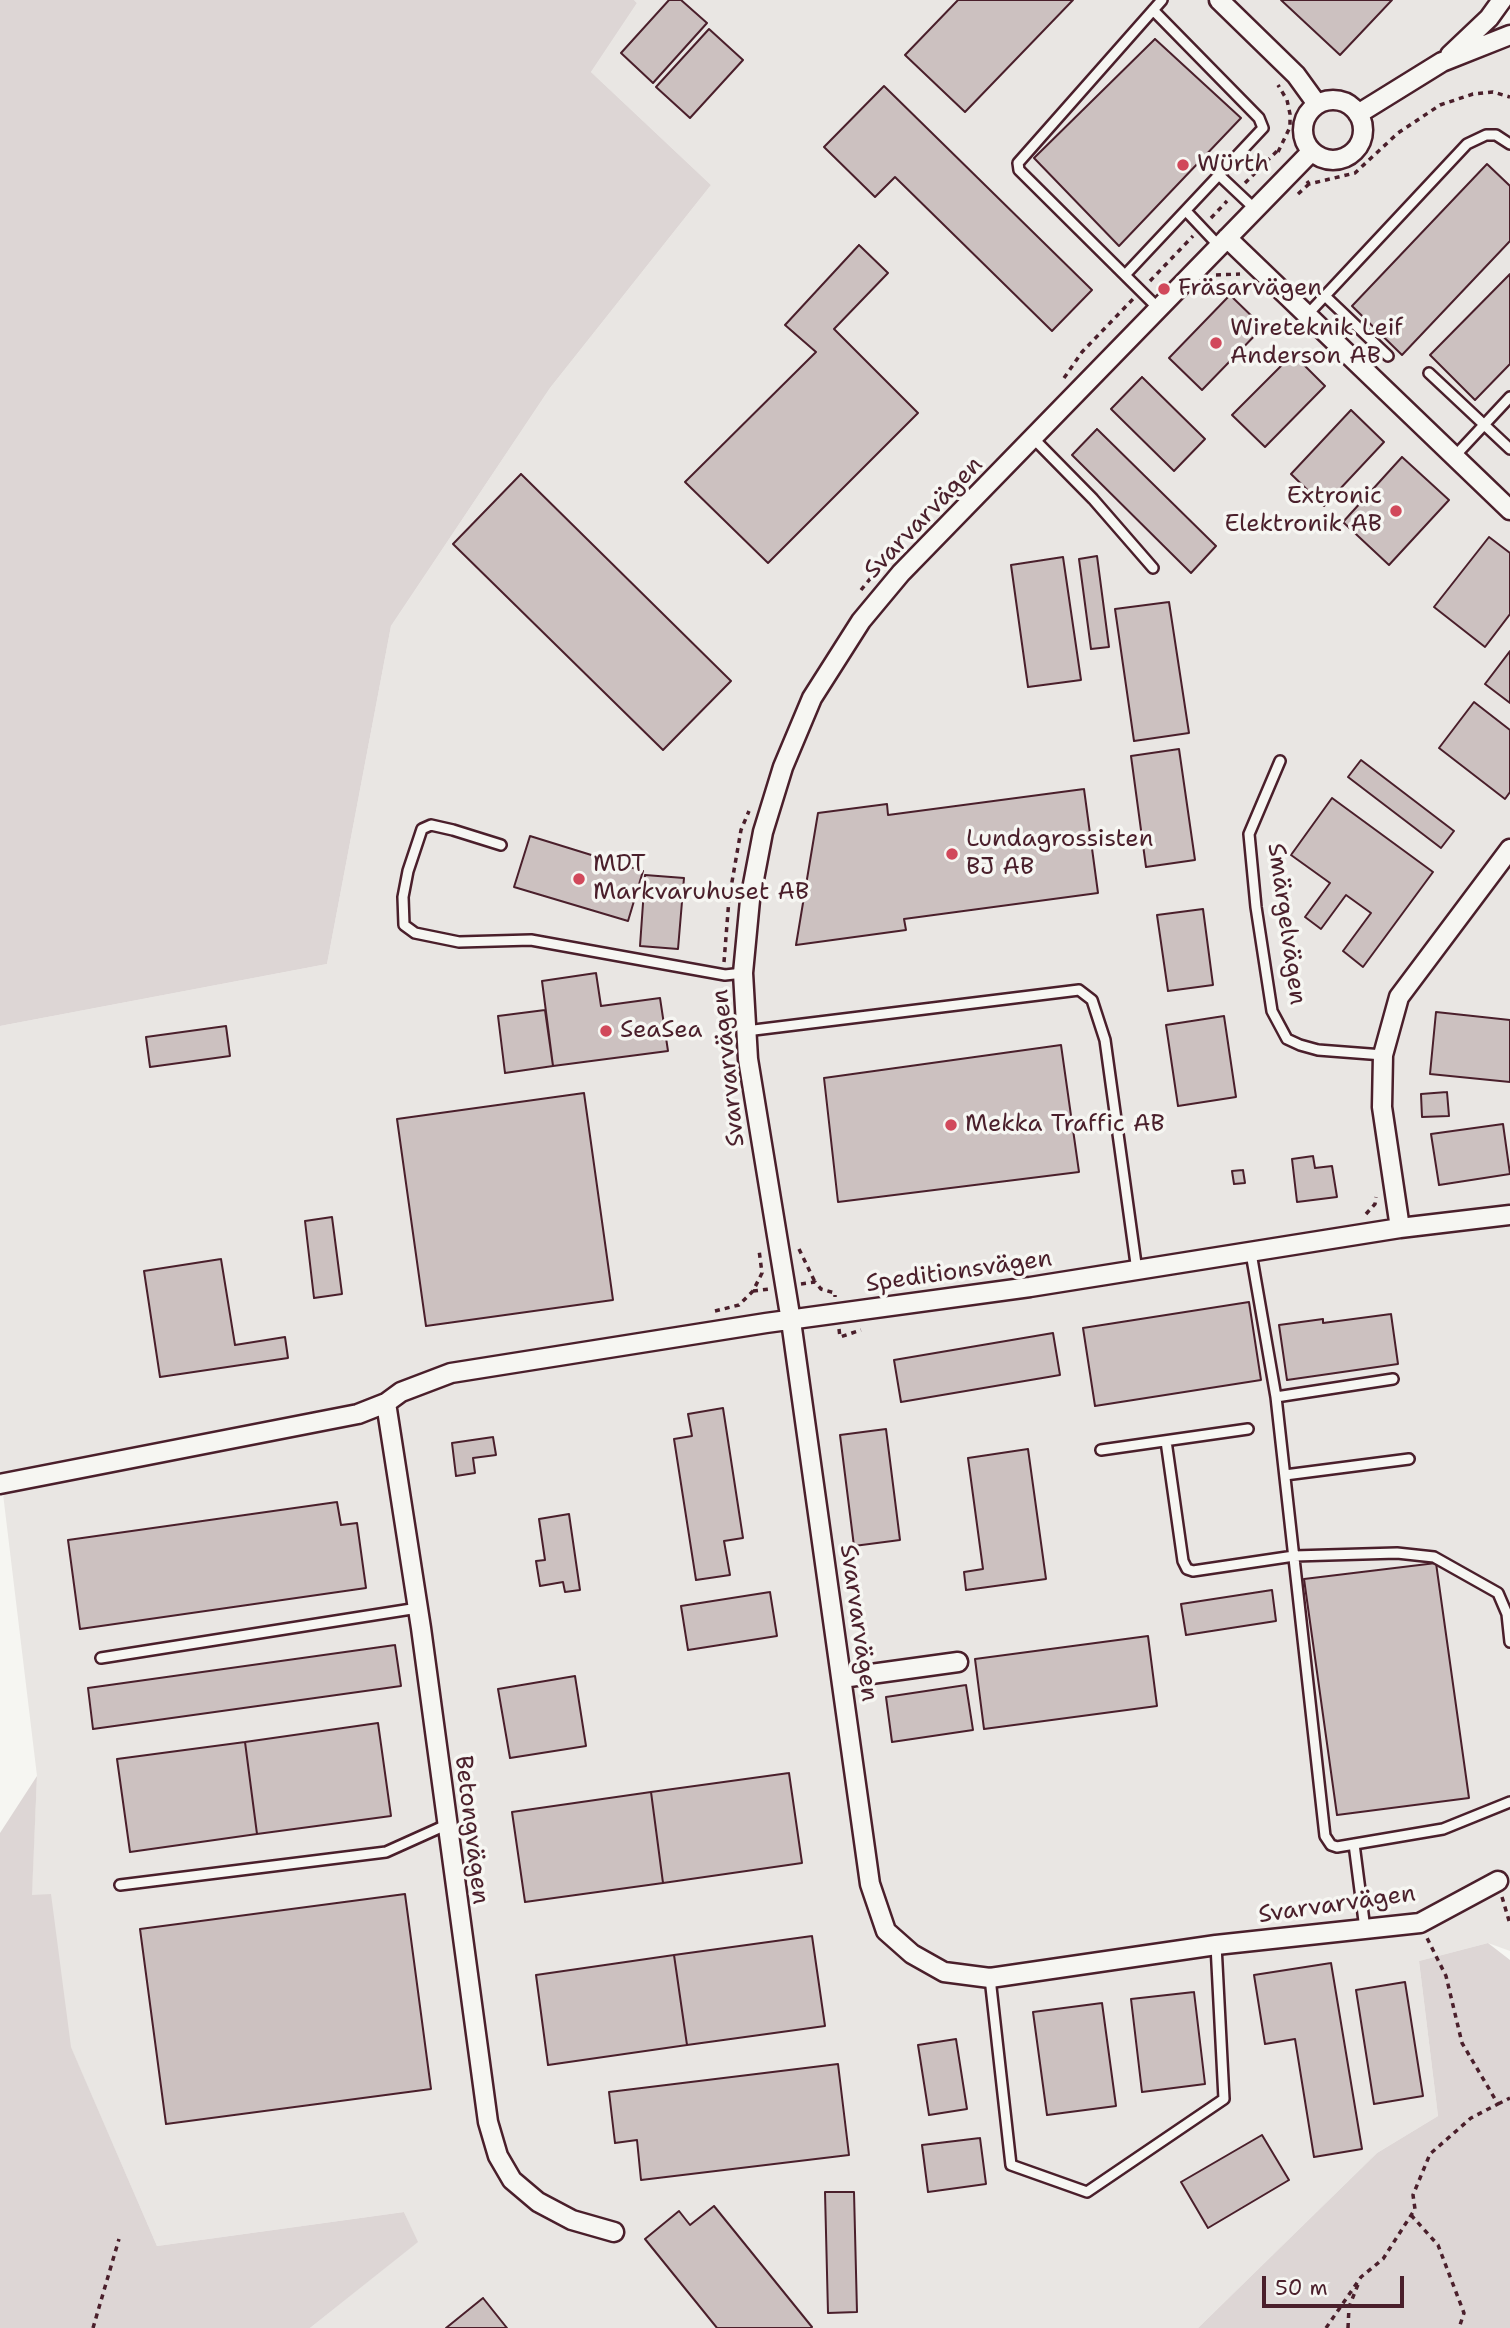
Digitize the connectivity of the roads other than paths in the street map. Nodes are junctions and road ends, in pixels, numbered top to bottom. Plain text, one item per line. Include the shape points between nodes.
1 (1162, 0) edge
2 (1219, 0) edge
3 (1502, 0) edge
4 (1153, 10) junction
5 (1510, 35) edge
6 (1442, 62) junction
7 (1317, 104) junction
8 (1358, 114) junction
9 (1510, 144) edge
10 (1311, 152) junction
11 (1220, 176) junction
12 (1255, 209) junction
13 (1186, 211) junction
14 (1223, 242) junction
15 (1125, 275) junction
16 (1325, 296) junction
17 (1159, 309) junction
18 (1307, 315) junction
19 (1388, 356) dead end
20 (1429, 373) dead end
21 (1510, 397) edge
22 (1483, 426) junction
23 (1034, 439) junction
24 (1510, 450) edge
25 (1453, 458) junction
26 (1510, 510) edge
27 (1153, 568) dead end
28 (1280, 761) dead end
29 (501, 845) dead end
30 (1510, 849) edge
31 (743, 973) junction
32 (746, 1031) junction
33 (1383, 1055) junction
34 (1510, 1215) edge
35 (1400, 1228) junction
36 (1251, 1253) junction
37 (1137, 1271) junction
38 (791, 1321) junction
39 (1393, 1379) dead end
40 (1276, 1397) junction
41 (386, 1404) junction
42 (1248, 1429) dead end
43 (1166, 1441) junction
44 (1101, 1450) dead end
45 (1409, 1459) dead end
46 (1285, 1475) junction
47 (0, 1484) edge
48 (1294, 1556) junction
49 (418, 1608) junction
50 (1510, 1642) edge
51 (101, 1658) dead end
52 (958, 1662) dead end
53 (842, 1678) junction
54 (1510, 1802) edge
55 (446, 1825) junction
56 (1354, 1844) junction
57 (1498, 1881) road end
58 (120, 1885) dead end
59 (1366, 1929) junction
60 (1216, 1945) junction
61 (990, 1978) junction
62 (614, 2232) dead end

1 - 4 lane
2 - 7 street via 1296,75
3 - 6 street
4 - 11 lane via 1262,123 1262,132
4 - 15 lane via 1018,163 1019,170
5 - 6 street
6 - 8 street
7 - 8 street via 1337,101
7 - 10 street via 1308,113 1303,131
8 - 10 street via 1363,131 1354,151 1330,160
9 - 16 lane via 1496,135 1467,144
10 - 12 street, Svarvarvägen
11 - 12 lane
11 - 13 lane
12 - 14 street, Svarvarvägen
13 - 14 lane
13 - 15 lane
14 - 17 street, Svarvarvägen
14 - 18 street
15 - 17 lane
16 - 18 lane
16 - 19 lane
17 - 23 street, Svarvarvägen
18 - 25 street
20 - 22 lane
21 - 22 lane
22 - 24 lane
22 - 25 lane
23 - 27 lane
23 - 31 street, Svarvarvägen via 901,573 869,611 812,698 783,767 763,832
25 - 26 street
28 - 33 lane, Smärgelvägen via 1250,834 1272,1011 1287,1039 1318,1050
29 - 31 lane via 430,825 422,828 403,897 404,925 415,933 459,942 531,940 725,975
30 - 33 street via 1399,997
31 - 32 street, Svarvarvägen
32 - 37 lane via 1079,990 1091,1000 1105,1040
32 - 38 street, Svarvarvägen
33 - 35 street via 1382,1107
34 - 35 street, Speditionsvägen
35 - 36 street, Speditionsvägen
36 - 37 street, Speditionsvägen
36 - 40 lane
37 - 38 street, Speditionsvägen
38 - 41 street, Speditionsvägen via 450,1373 401,1392
38 - 53 street, Svarvarvägen
39 - 40 lane
40 - 46 lane
41 - 47 street via 358,1414
41 - 49 street, Betongvägen
42 - 43 lane
43 - 44 lane
43 - 48 lane via 1187,1569
45 - 46 lane
46 - 48 lane
48 - 50 lane via 1397,1553 1434,1557 1498,1593 1507,1614
48 - 56 lane via 1325,1836 1337,1847
49 - 51 lane
49 - 55 street, Betongvägen
52 - 53 street
53 - 61 street, Svarvarvägen via 870,1884 886,1931 912,1954 944,1972
54 - 56 lane via 1443,1829
55 - 58 lane via 386,1852
55 - 62 street, Betongvägen via 488,2122 498,2156 512,2180 538,2202 572,2220
56 - 59 lane
57 - 59 street, Svarvarvägen via 1420,1923
59 - 60 street, Svarvarvägen
60 - 61 street, Svarvarvägen
60 - 61 lane via 1224,2099 1087,2192 1011,2165

